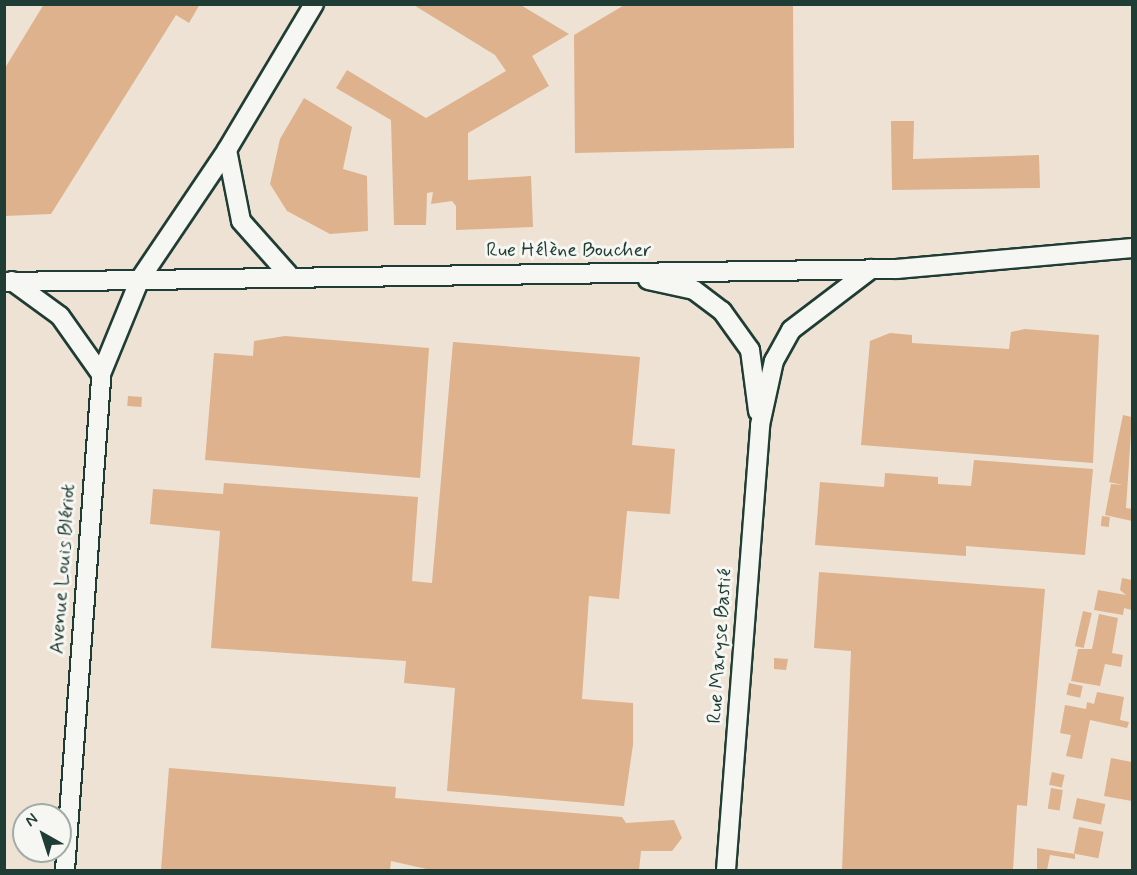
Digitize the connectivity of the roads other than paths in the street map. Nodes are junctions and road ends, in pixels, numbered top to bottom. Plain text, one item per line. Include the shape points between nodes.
1 (314, 4) edge
2 (227, 150) junction
3 (1132, 248) edge
4 (871, 269) junction
5 (288, 274) junction
6 (621, 274) junction
7 (140, 279) junction
8 (8, 281) edge
9 (101, 374) junction
10 (760, 425) junction
11 (65, 870) edge
12 (726, 870) edge

1 - 2 street, Avenue Louis Blériot
2 - 5 street via 241,221
2 - 7 street, Avenue Louis Blériot
3 - 4 street, Rue Hélène Boucher
4 - 6 street, Rue Hélène Boucher
4 - 10 street, Rue Maryse Bastié via 791,330 774,361
5 - 6 street, Rue Hélène Boucher
5 - 7 street, Rue Hélène Boucher
6 - 10 street, Rue Maryse Bastié via 694,290 722,311 750,350
7 - 8 street, Rue Hélène Boucher
7 - 9 street, Avenue Louis Blériot
8 - 9 street via 60,316
9 - 11 street, Avenue Louis Blériot
10 - 12 street, Rue Maryse Bastié

